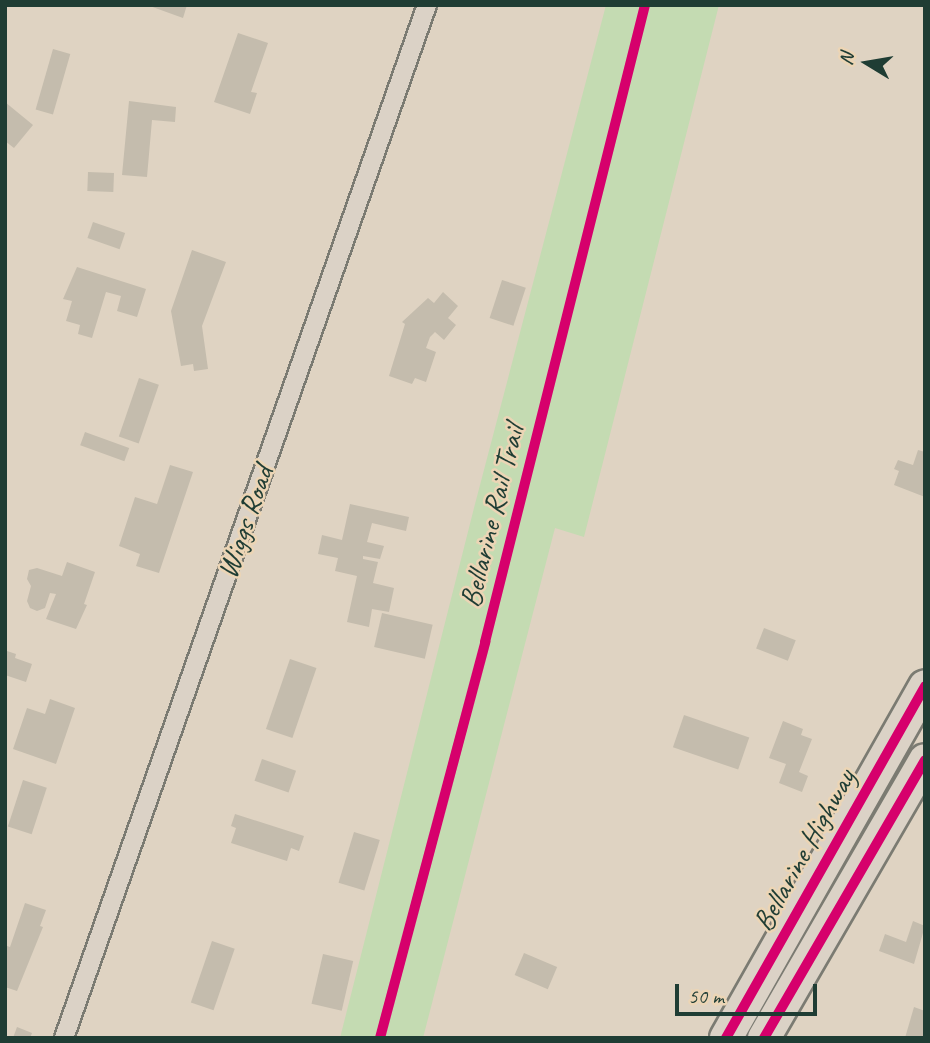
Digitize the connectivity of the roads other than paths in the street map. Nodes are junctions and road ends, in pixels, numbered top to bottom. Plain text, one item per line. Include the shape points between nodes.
1 (427, 5) edge
2 (925, 686) edge
3 (925, 760) edge
4 (64, 1038) edge
5 (726, 1038) edge
6 (764, 1038) edge

1 - 4 street, Wiggs Road
2 - 5 highway, Bellarine Highway
3 - 6 highway, Bellarine Highway

